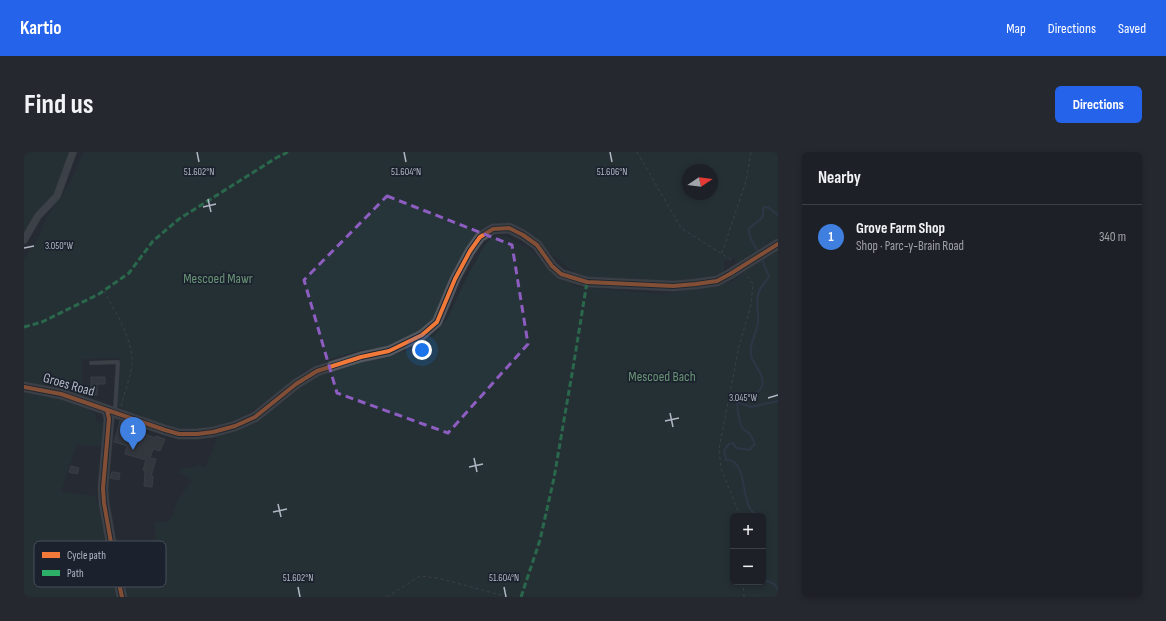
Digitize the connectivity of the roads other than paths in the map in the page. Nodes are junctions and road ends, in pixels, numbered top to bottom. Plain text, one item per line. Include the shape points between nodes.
1 (73, 152) edge
2 (24, 240) edge
3 (778, 244) edge
4 (91, 363) dead end
5 (24, 387) edge
6 (113, 412) junction
7 (111, 541) edge
8 (120, 587) edge
9 (122, 597) edge

1 - 2 street via 57,196 38,216
3 - 6 street, Groes Road via 717,281 673,286 587,282 562,274 552,266 537,245 523,235 509,228 493,229 480,237 470,251 437,322 422,335 389,351 317,371 296,384 256,417 213,432 179,434
4 - 6 lane via 118,362
5 - 6 street, Groes Road via 61,394
6 - 7 street via 109,420 104,488
8 - 9 street

